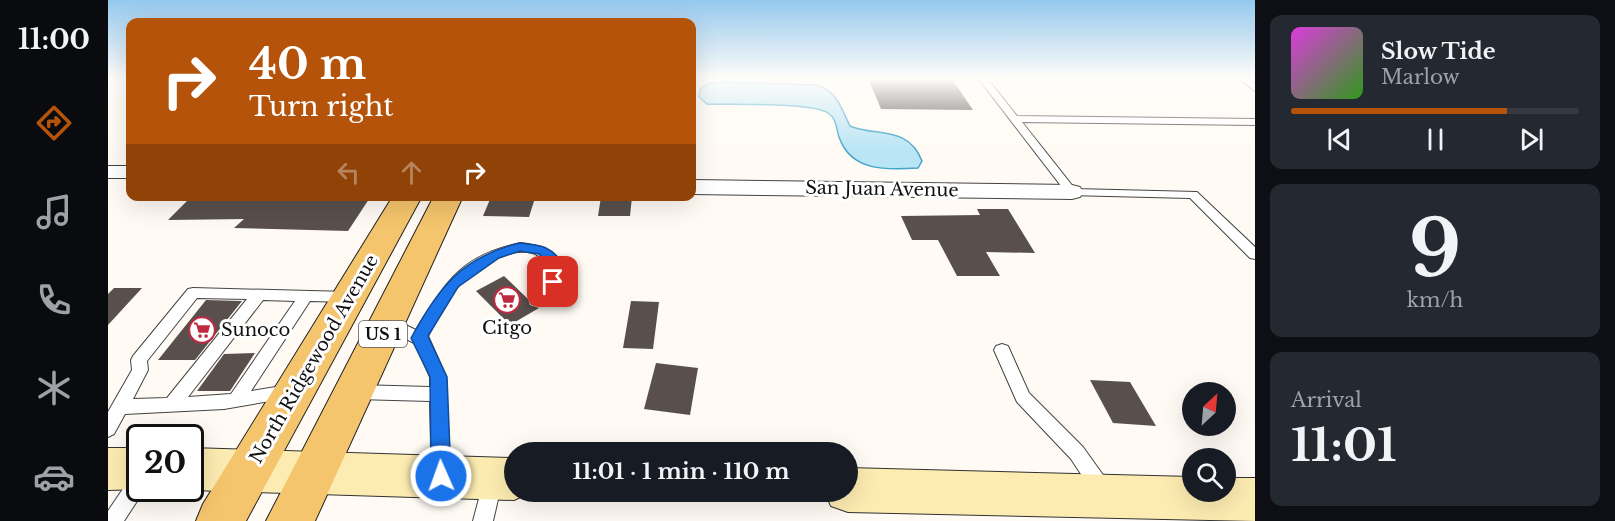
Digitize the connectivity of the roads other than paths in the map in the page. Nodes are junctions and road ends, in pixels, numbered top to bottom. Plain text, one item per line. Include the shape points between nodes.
1 (1002, 102) edge
2 (1015, 119) junction
3 (1255, 122) edge
4 (108, 172) edge
5 (126, 172) edge
6 (696, 187) edge
7 (1072, 192) junction
8 (405, 201) edge
9 (447, 201) edge
10 (1255, 255) edge
11 (258, 295) junction
12 (306, 296) junction
13 (350, 297) junction
14 (537, 300) dead end
15 (404, 330) junction
16 (1002, 350) dead end
17 (296, 391) junction
18 (355, 392) junction
19 (439, 394) junction
20 (236, 400) junction
21 (172, 404) junction
22 (120, 407) junction
23 (108, 429) edge
24 (108, 469) edge
25 (126, 469) edge
26 (204, 469) edge
27 (251, 469) junction
28 (316, 471) junction
29 (441, 476) junction
30 (504, 478) edge
31 (858, 490) edge
32 (1107, 498) junction
33 (126, 501) edge
34 (1255, 501) edge
35 (113, 521) edge
36 (220, 521) edge
37 (290, 521) edge
38 (483, 521) edge

1 - 2 lane
2 - 3 lane
2 - 7 lane
4 - 5 street
6 - 7 street, San Juan Avenue
7 - 10 lane via 1193,195
8 - 13 main road, North Ridgewood Avenue / US 1
9 - 15 main road, US 1
11 - 12 lane
11 - 21 lane
11 - 22 lane via 193,293 139,360 140,370
12 - 13 lane
12 - 20 lane
13 - 17 main road, North Ridgewood Avenue / US 1
14 - 15 lane via 553,282 558,266 543,250 519,247 494,255 453,283
15 - 18 main road, US 1
15 - 19 lane via 422,340 438,377
16 - 32 lane via 1023,397 1077,453
17 - 20 lane
17 - 27 main road, North Ridgewood Avenue / US 1
18 - 19 lane
18 - 28 main road, US 1
19 - 29 lane
20 - 21 lane
21 - 22 lane
22 - 23 lane
24 - 25 street
26 - 27 street
27 - 28 street
27 - 36 main road, North Ridgewood Avenue / US 1
28 - 29 street
28 - 37 main road, US 1
29 - 30 street
30 - 38 lane
31 - 32 street
32 - 34 street
33 - 35 lane

